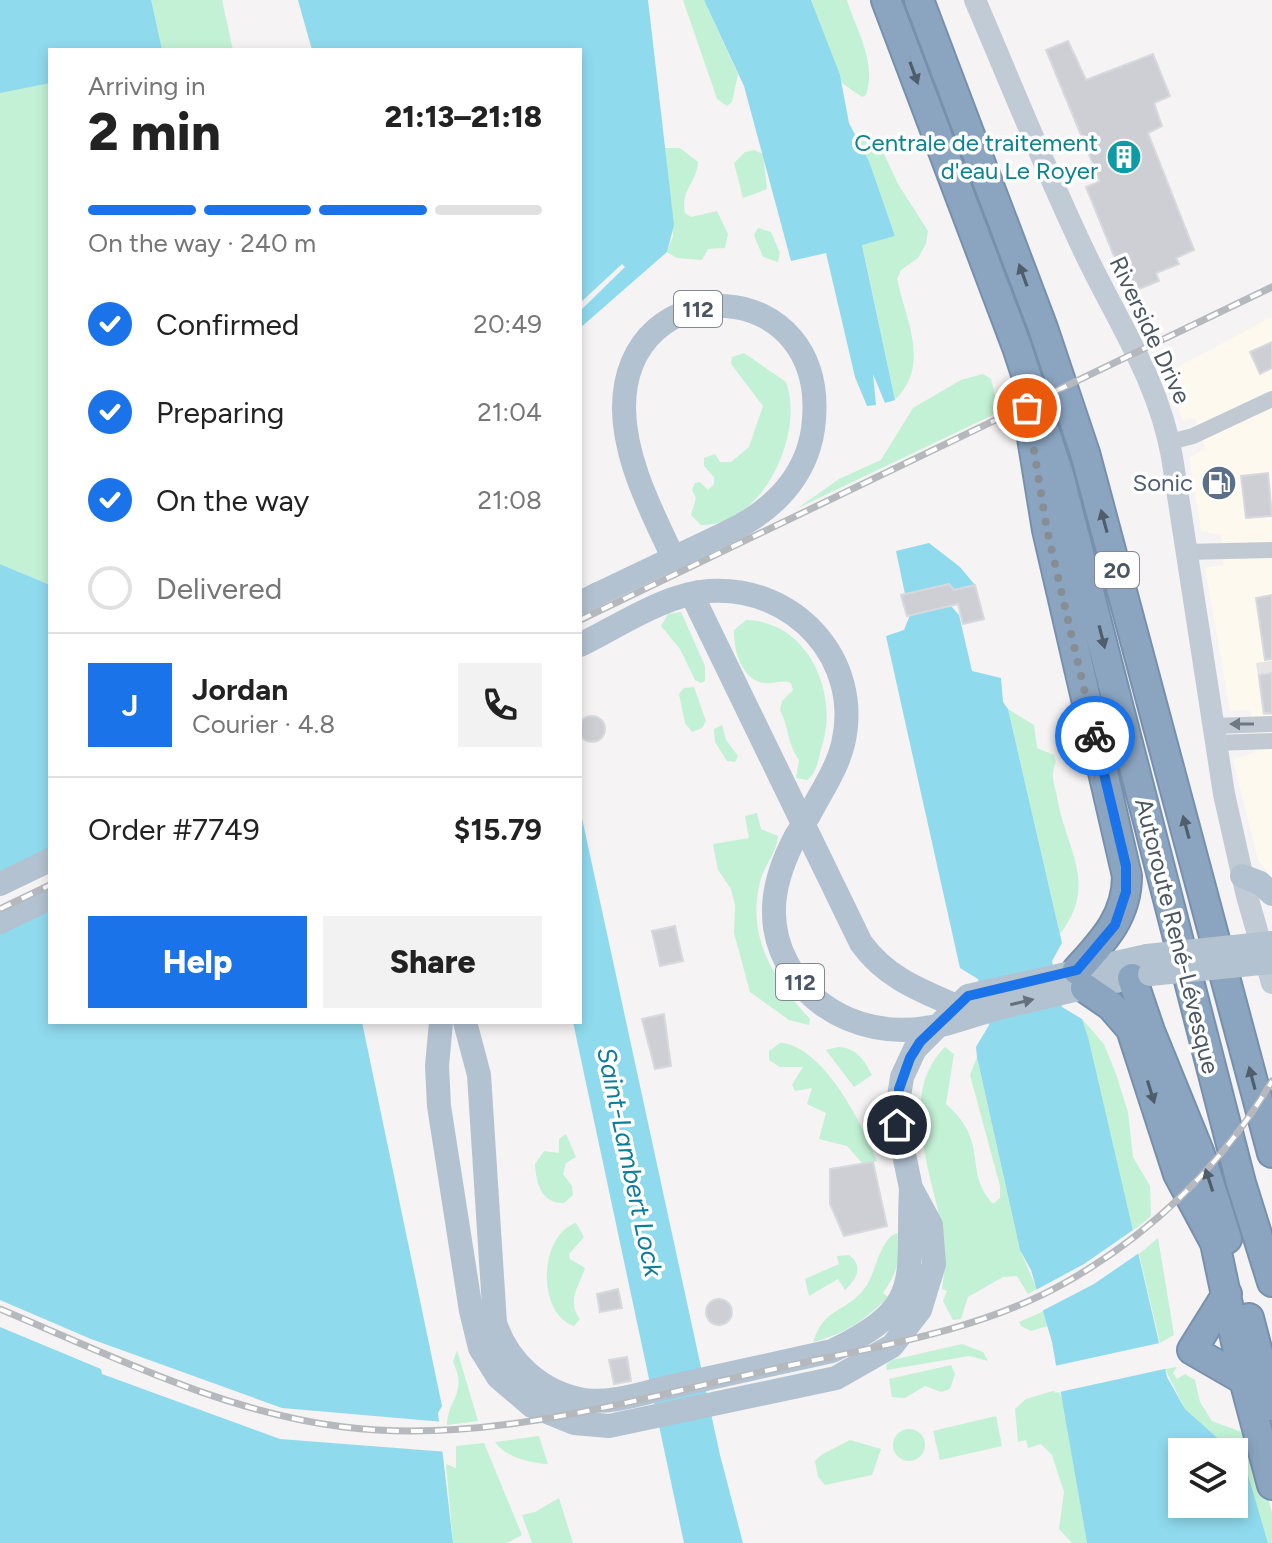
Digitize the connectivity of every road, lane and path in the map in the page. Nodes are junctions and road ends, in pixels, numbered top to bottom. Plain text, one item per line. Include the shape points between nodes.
1 (886, 0) edge
2 (919, 0) edge
3 (975, 0) edge
4 (1017, 347) junction
5 (1272, 399) edge
6 (1170, 442) junction
7 (1272, 550) edge
8 (1185, 552) junction
9 (671, 553) tunnel mouth
10 (582, 602) edge
11 (696, 603) tunnel mouth
12 (582, 644) edge
13 (1272, 724) edge
14 (1214, 734) junction
15 (1272, 741) edge
16 (48, 861) edge
17 (1242, 876) junction
18 (0, 884) edge
19 (1272, 894) edge
20 (48, 899) edge
21 (0, 922) edge
22 (1272, 943) edge
23 (1272, 962) edge
24 (1143, 969) junction
25 (1070, 981) junction
26 (1272, 983) edge
27 (972, 1004) junction
28 (441, 1024) edge
29 (466, 1024) edge
30 (935, 1027) junction
31 (1272, 1153) edge
32 (911, 1188) junction
33 (1272, 1282) edge
34 (1227, 1294) junction
35 (838, 1362) junction
36 (1244, 1380) junction
37 (1272, 1406) edge
38 (599, 1410) junction
39 (1272, 1485) edge

1 -> 4 highway, Autoroute René-Lévesque / 20
31 -> 2 highway, Autoroute René-Lévesque / 20 via 1085,453
3 - 6 street, Riverside Drive via 1083,251 1151,383
4 - 25 highway via 1047,530 1127,876 1115,925
4 -> 33 highway, Autoroute René-Lévesque / 20 via 1081,554 1234,1156
5 - 6 street
6 - 8 street, Riverside Drive
7 - 8 street
8 - 14 street, Riverside Drive
9 - 10 main road, 112, bridge via 630,448 624,410 636,355 653,333 686,312 716,305 756,313 788,334 808,365 815,402 809,447 794,479 770,507 728,532
11 - 27 main road via 861,943 886,971 932,995
12 - 30 main road, 112 via 682,597 710,591 760,597 806,622 837,663 847,709 840,754 781,868 773,904 781,949 799,981 826,1007 861,1024 894,1030
13 -> 14 street
14 - 15 street
14 - 17 street, Riverside Drive
16 - 18 main road
17 - 19 main road
17 - 26 street, Riverside Drive
20 - 21 main road
22 - 24 main road, 112, bridge
23 - 24 main road, 112, bridge
24 - 25 main road, 112
37 -> 24 highway via 1208,1175 1150,1031
25 - 27 main road, 112
25 -> 34 highway via 1117,1011 1131,1029 1178,1174 1211,1234
27 - 30 main road, 112
28 - 38 main road via 438,1093 480,1348 498,1377 549,1415
29 - 38 main road via 479,1075 495,1323 513,1358 536,1380
30 - 32 main road via 910,1058 897,1099 897,1125
32 - 35 main road via 912,1264 907,1284 882,1323 856,1340
32 - 35 main road via 933,1232 929,1289 901,1338 885,1352
34 - 36 highway
34 - 36 highway via 1192,1350
35 - 38 main road
35 - 38 main road
36 - 39 highway

